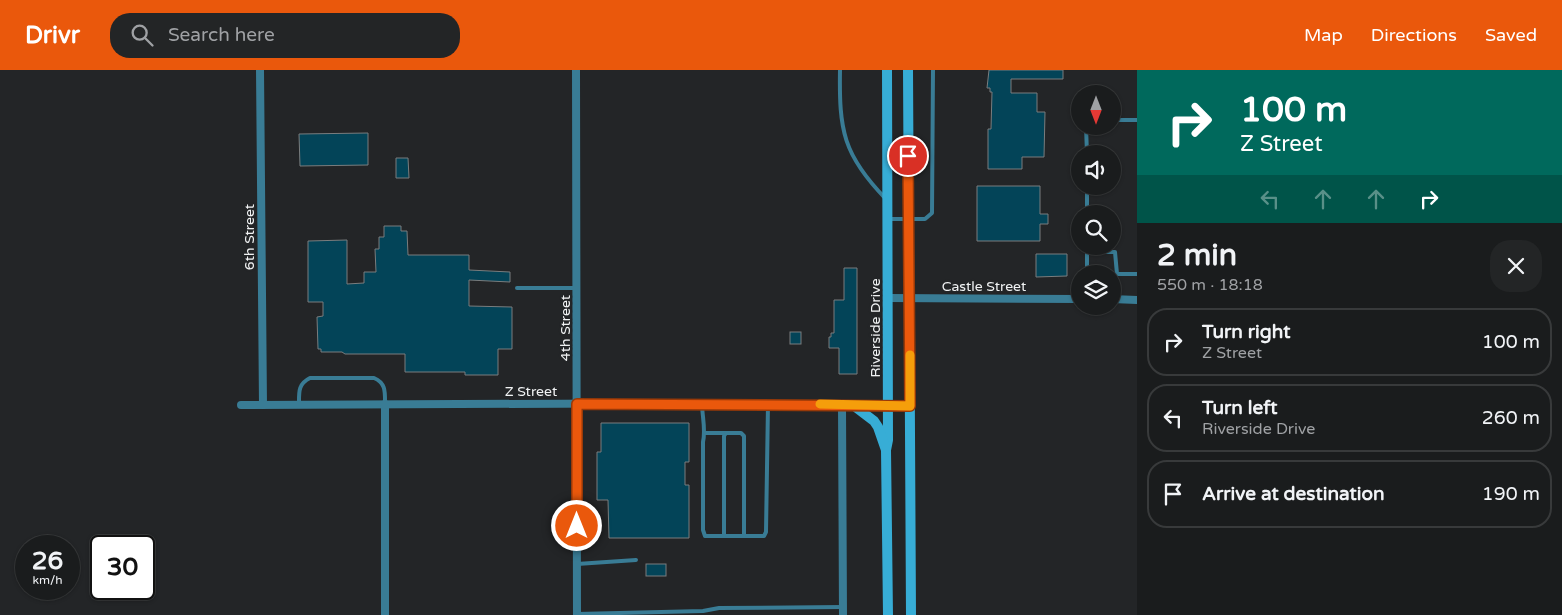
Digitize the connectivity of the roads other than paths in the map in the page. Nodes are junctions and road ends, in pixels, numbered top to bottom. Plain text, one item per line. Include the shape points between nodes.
1 (260, 70) edge
2 (576, 70) edge
3 (840, 70) edge
4 (887, 70) edge
5 (908, 70) edge
6 (933, 70) edge
7 (1121, 120) edge
8 (1137, 120) edge
9 (888, 202) junction
10 (888, 219) junction
11 (908, 219) junction
12 (1116, 255) edge
13 (1137, 274) edge
14 (517, 288) dead end
15 (577, 288) junction
16 (909, 297) junction
17 (888, 298) junction
18 (1071, 299) edge
19 (1121, 299) edge
20 (1137, 300) edge
21 (702, 403) junction
22 (241, 404) dead end
23 (263, 404) junction
24 (299, 404) junction
25 (384, 404) junction
26 (577, 404) junction
27 (768, 404) junction
28 (842, 405) junction
29 (853, 405) junction
30 (888, 406) junction
31 (910, 406) junction
32 (705, 433) junction
33 (726, 433) junction
34 (886, 450) junction
35 (724, 536) junction
36 (744, 536) junction
37 (636, 560) dead end
38 (577, 564) junction
39 (843, 611) edge
40 (577, 614) edge
41 (643, 614) edge
42 (385, 615) edge
43 (888, 615) edge
44 (911, 615) edge

1 - 23 street, 6th Street
2 - 15 street, 4th Street
3 - 9 lane via 840,111 848,148 865,178
4 - 9 street, Riverside Drive
5 - 11 street
6 - 11 lane via 933,209 925,219
7 - 8 lane
9 - 10 street, Riverside Drive
10 - 11 lane
10 - 17 street, Riverside Drive
11 - 16 street
12 - 13 lane via 1117,274
14 - 15 lane
15 - 26 street, 4th Street
16 - 17 street, Castle Street
16 - 18 street, Castle Street
16 - 31 street
17 - 30 street, Riverside Drive
19 - 20 street
21 - 26 street, Z Street
21 - 27 street, Z Street
21 - 32 lane
22 - 23 street, Z Street
23 - 24 street, Z Street
24 - 25 street, Z Street
24 - 25 lane via 300,386 310,378 374,378 380,380 385,388
25 - 26 street, Z Street
25 - 42 street
26 - 38 street, 4th Street
27 - 28 street, Z Street
27 - 36 lane via 766,532 764,536
28 - 29 street, Z Street
28 - 39 street
29 - 30 street, Z Street
29 - 34 street via 874,421
30 - 31 street, Z Street
30 - 34 street, Riverside Drive
31 - 44 street
32 - 33 lane
32 - 35 lane via 703,530 705,536
33 - 35 lane
33 - 36 lane via 742,433 744,436
34 - 43 street, Riverside Drive
35 - 36 lane
37 - 38 lane
38 - 40 street, 4th Street
39 - 41 lane via 719,608 703,612
40 - 41 lane

